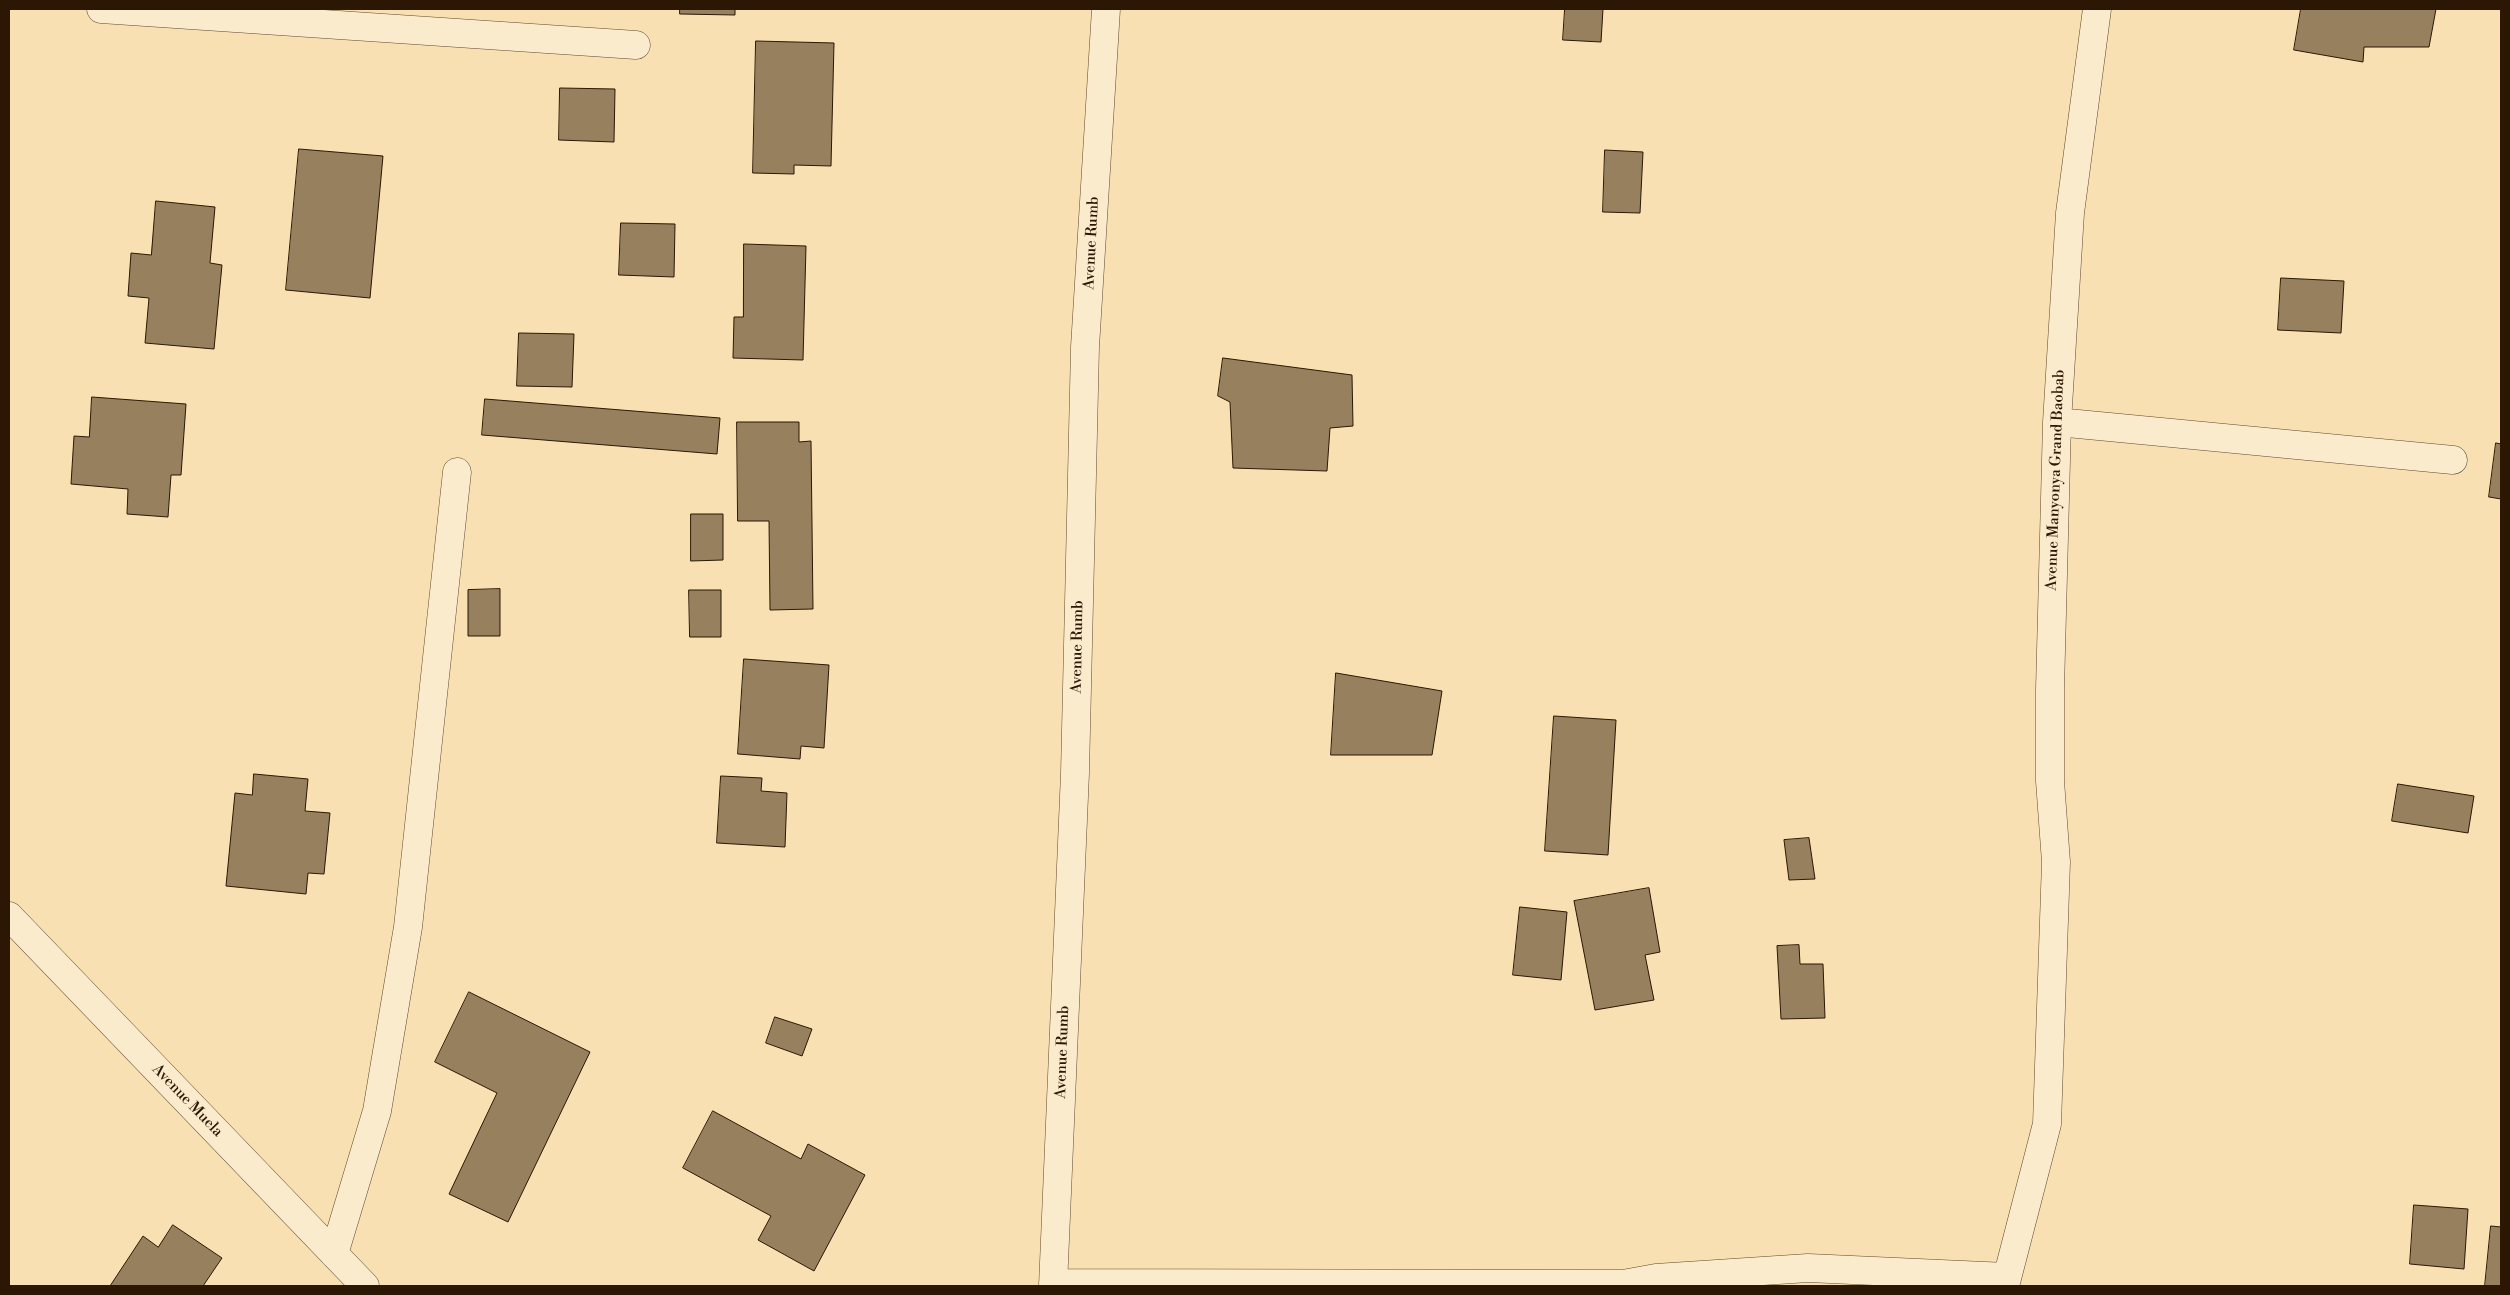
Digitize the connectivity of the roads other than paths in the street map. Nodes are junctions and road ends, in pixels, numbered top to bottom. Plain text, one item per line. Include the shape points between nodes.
1 (101, 9) edge
2 (1106, 9) edge
3 (2097, 9) edge
4 (636, 45) dead end
5 (2057, 422) junction
6 (2453, 460) dead end
7 (457, 472) dead end
8 (9, 916) edge
9 (334, 1254) junction
10 (2006, 1282) edge
11 (1053, 1285) edge
12 (365, 1286) edge

1 - 4 street
2 - 11 street, Avenue Rumb via 1085,347 1074,773
3 - 5 street, Avenue Manyonya Grand Baobab via 2070,213
5 - 6 street
5 - 10 street, Avenue Manyonya Grand Baobab via 2050,689 2050,781 2056,862 2047,1124
7 - 9 street via 408,927 377,1111
8 - 9 street, Avenue Muela
9 - 12 street, Avenue Muela
10 - 11 street via 1830,1267 1665,1278 1623,1284

